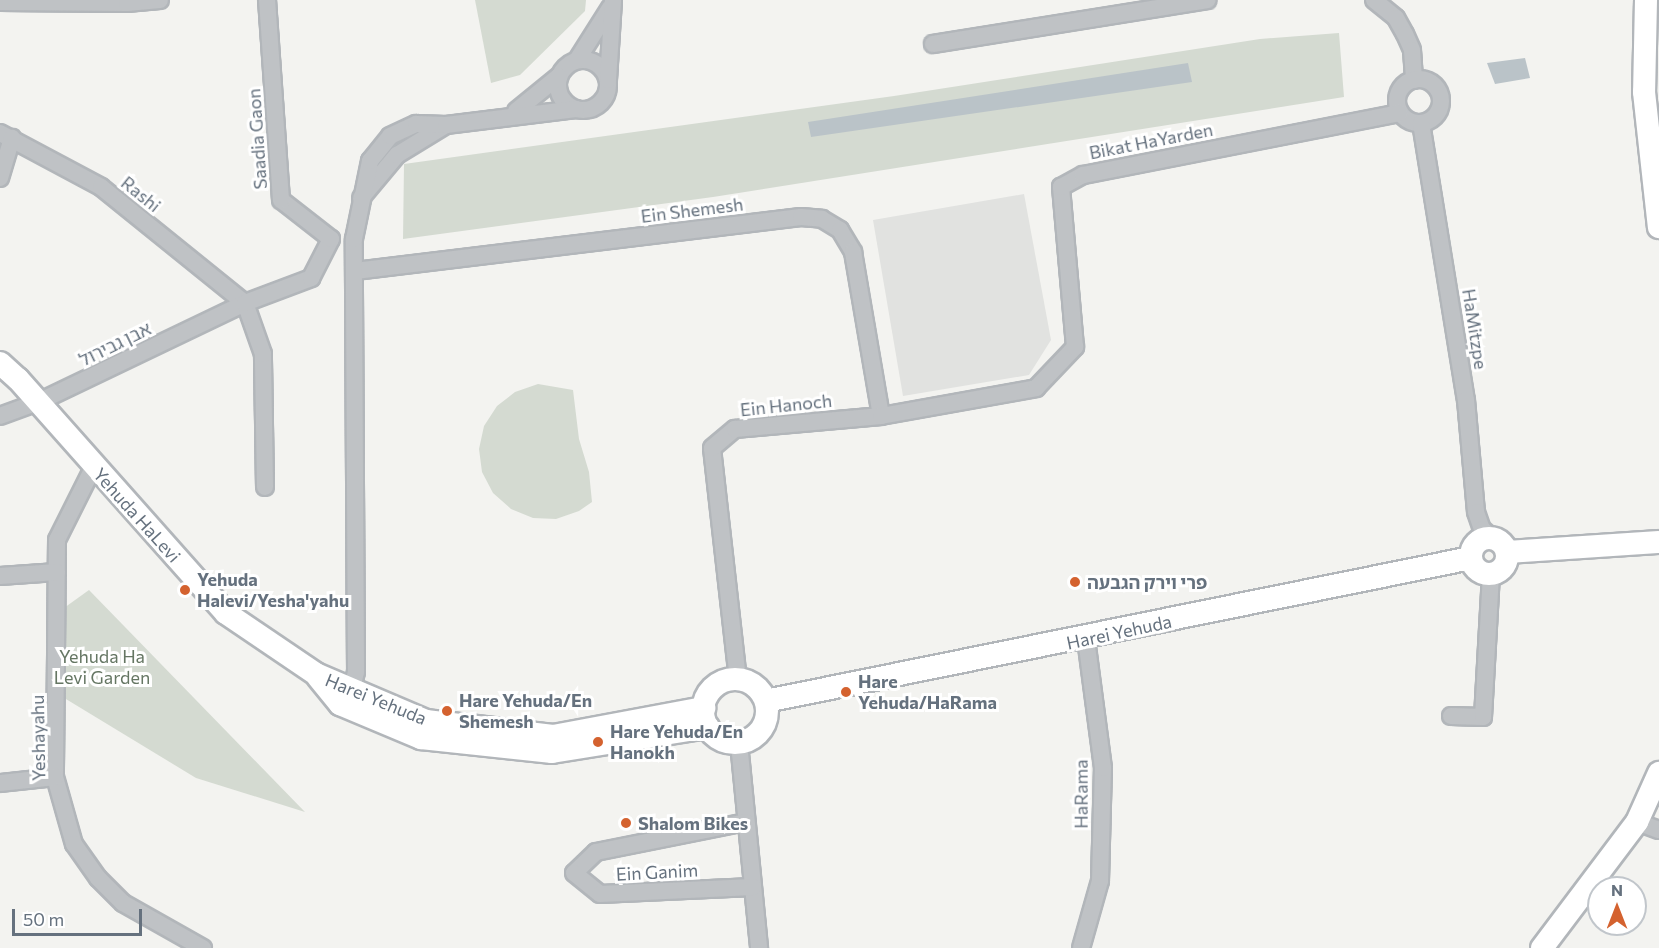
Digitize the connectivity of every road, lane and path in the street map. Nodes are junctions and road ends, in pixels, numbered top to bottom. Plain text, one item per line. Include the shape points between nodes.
1 (160, 0) edge
2 (267, 0) edge
3 (1208, 0) edge
4 (1374, 0) edge
5 (1646, 0) edge
6 (613, 1) edge
7 (0, 2) edge
8 (1147, 5) edge
9 (933, 44) dead end
10 (577, 60) junction
11 (559, 76) junction
12 (1414, 80) junction
13 (608, 81) junction
14 (576, 109) junction
15 (1400, 113) junction
16 (513, 114) junction
17 (1421, 123) junction
18 (6, 136) edge
19 (0, 178) edge
20 (1659, 227) edge
21 (355, 271) junction
22 (245, 303) junction
23 (0, 363) edge
24 (1057, 368) joint
25 (38, 402) junction
26 (0, 416) edge
27 (881, 416) junction
28 (93, 468) junction
29 (265, 487) dead end
30 (1659, 542) edge
31 (1499, 545) junction
32 (1471, 558) junction
33 (57, 572) junction
34 (1491, 574) junction
35 (0, 576) edge
36 (1086, 639) junction
37 (316, 675) junction
38 (738, 680) junction
39 (352, 689) junction
40 (766, 701) junction
41 (1451, 716) dead end
42 (706, 717) junction
43 (739, 743) junction
44 (1659, 773) edge
45 (55, 777) junction
46 (0, 783) edge
47 (746, 822) junction
48 (1637, 822) junction
49 (1659, 830) edge
50 (753, 887) junction
51 (203, 948) edge
52 (759, 948) edge
53 (1081, 948) edge
54 (1542, 948) edge

1 - 7 street
2 - 22 street, Saadia Gaon via 282,200 331,239 311,278
3 - 8 street
4 - 12 street via 1396,18 1405,34 1412,50
5 - 20 street via 1644,92
6 - 10 street
6 - 13 street
8 - 9 street
10 - 11 street
10 - 13 street via 600,66
11 - 14 street via 559,92
11 - 16 street
12 - 15 street via 1399,92
12 - 17 street via 1431,83 1441,99 1435,116
13 - 14 street via 599,104
14 - 16 street
15 - 17 street
15 - 24 street, Bikat HaYarden via 1083,175 1061,187 1075,347
16 - 21 street via 446,125 398,155 362,198 354,239
17 - 31 street, HaMitzpe via 1467,400 1476,512 1482,529
18 - 19 street
18 - 22 street, Rashi via 102,187
21 - 27 street, Ein Shemesh via 801,217 822,219 840,230 853,252
21 - 39 street via 356,672
22 - 25 street, אבן גבירול
22 - 29 street via 263,354
23 - 25 street, Yehuda HaLevi
24 - 27 street, Ein Hanoch via 1036,388
25 - 26 street, אבן גבירול
25 - 28 street, Yehuda HaLevi
27 - 38 street, Ein Hanoch via 735,429 712,448
28 - 33 street, Yeshayahu via 57,540
28 - 37 street, Yehuda HaLevi via 226,613
30 - 31 street
31 - 32 street via 1478,541
31 - 34 street via 1503,569
32 - 34 street via 1476,569
32 - 36 street, Harei Yehuda
33 - 35 street
33 - 45 street, Yeshayahu
34 - 41 street via 1483,717
36 - 40 street, Harei Yehuda
36 - 53 street, HaRama via 1103,768 1100,881
37 - 39 street, Harei Yehuda
37 - 42 street, Harei Yehuda via 340,704 421,738 552,752
38 - 40 street via 756,687
38 - 42 street via 716,686
39 - 42 street, Harei Yehuda via 426,721 553,736
40 - 43 street via 762,729
42 - 43 street via 725,741
43 - 47 street
44 - 48 street
45 - 46 street
45 - 51 street, Yeshayahu via 74,844 98,878 123,903
47 - 50 street
47 - 50 street, Ein Ganim via 596,852 574,873 600,894
48 - 49 street
48 - 54 street
50 - 52 street

